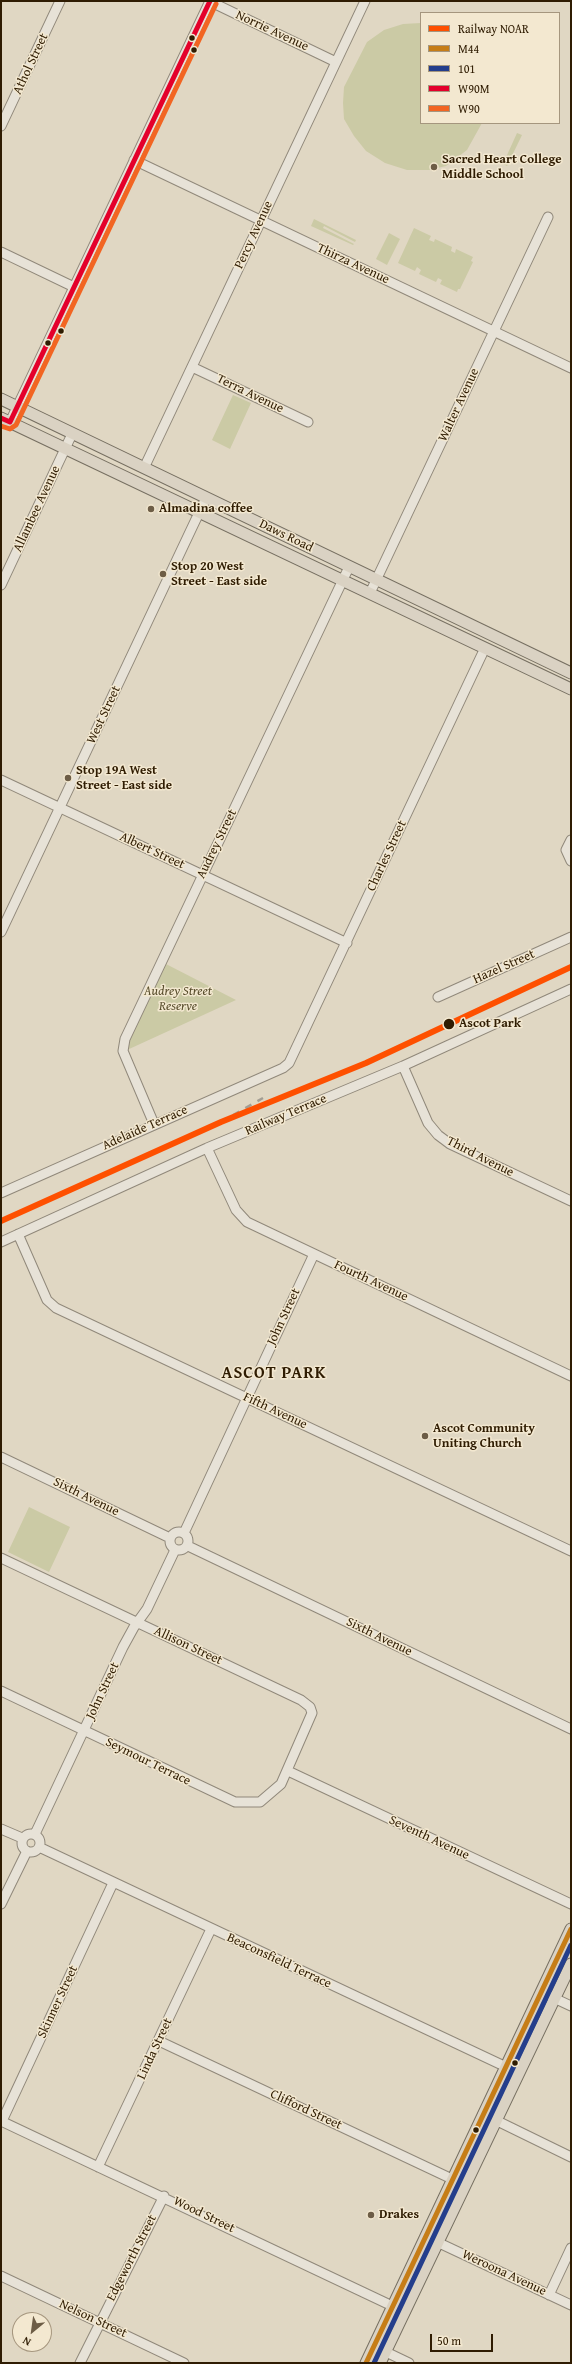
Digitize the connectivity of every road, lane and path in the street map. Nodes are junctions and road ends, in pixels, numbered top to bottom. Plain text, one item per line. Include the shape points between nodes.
1 (60, 1) edge
2 (209, 1) edge
3 (365, 1) edge
4 (336, 62) junction
5 (1, 126) edge
6 (134, 160) junction
7 (548, 217) dead end
8 (261, 220) junction
9 (1, 252) edge
10 (74, 287) junction
11 (494, 331) junction
12 (192, 366) junction
13 (571, 368) edge
14 (1, 399) edge
15 (17, 407) junction
16 (6, 420) edge
17 (308, 422) dead end
18 (72, 434) junction
19 (66, 449) junction
20 (144, 468) junction
21 (206, 498) junction
22 (200, 512) junction
23 (350, 567) junction
24 (343, 580) junction
25 (377, 580) junction
26 (1, 585) edge
27 (370, 593) junction
28 (485, 648) junction
29 (571, 673) edge
30 (571, 689) edge
31 (1, 780) edge
32 (60, 808) junction
33 (571, 840) edge
34 (571, 861) edge
35 (202, 874) junction
36 (1, 932) edge
37 (571, 937) edge
38 (347, 943) junction
39 (571, 989) edge
40 (438, 997) dead end
41 (289, 1063) joint
42 (403, 1066) junction
43 (154, 1124) junction
44 (208, 1148) junction
45 (1, 1193) edge
46 (571, 1201) edge
47 (18, 1234) junction
48 (1, 1242) edge
49 (314, 1254) junction
50 (571, 1376) edge
51 (246, 1397) junction
52 (1, 1457) edge
53 (184, 1533) junction
54 (170, 1538) junction
55 (188, 1546) junction
56 (175, 1550) junction
57 (571, 1551) edge
58 (1, 1558) edge
59 (138, 1623) junction
60 (1, 1691) edge
61 (571, 1729) edge
62 (84, 1731) junction
63 (288, 1771) junction
64 (1, 1829) edge
65 (35, 1834) junction
66 (22, 1838) junction
67 (40, 1847) junction
68 (27, 1851) junction
69 (114, 1883) junction
70 (1, 1904) edge
71 (571, 1904) edge
72 (211, 1929) junction
73 (571, 1929) edge
74 (571, 1964) edge
75 (541, 1992) junction
76 (555, 1998) junction
77 (571, 2006) edge
78 (159, 2041) junction
79 (505, 2067) junction
80 (519, 2073) junction
81 (483, 2114) junction
82 (497, 2120) junction
83 (1, 2121) edge
84 (571, 2157) edge
85 (98, 2168) junction
86 (452, 2179) junction
87 (164, 2196) junction
88 (459, 2197) junction
89 (437, 2242) junction
90 (571, 2248) edge
91 (1, 2276) edge
92 (549, 2295) junction
93 (571, 2305) edge
94 (393, 2306) junction
95 (405, 2312) junction
96 (99, 2322) junction
97 (386, 2352) junction
98 (80, 2363) edge
99 (184, 2363) edge
100 (366, 2363) edge
101 (380, 2363) edge
102 (409, 2363) edge

1 - 5 street, Athol Street
2 - 4 street, Norrie Avenue
2 - 6 street
3 - 4 street, Percy Avenue
4 - 8 street, Percy Avenue
6 - 8 street, Thirza Avenue
6 - 10 street
7 - 11 street, Walter Avenue
8 - 11 street, Thirza Avenue
8 - 12 street, Percy Avenue
9 - 10 street
10 - 15 street
11 - 13 street, Thirza Avenue
11 - 25 street, Walter Avenue
12 - 17 street, Terra Avenue
12 - 20 street, Percy Avenue
14 - 15 main road, Daws Road
15 - 16 street
15 - 18 main road, Daws Road
16 - 19 main road, Daws Road
18 - 19 street, Allambee Avenue
18 - 20 main road, Daws Road
19 - 22 main road, Daws Road
19 - 26 street, Allambee Avenue
20 - 21 main road, Daws Road
21 - 22 street, West Street
21 - 23 main road, Daws Road
22 - 24 main road, Daws Road
22 - 32 street, West Street
23 - 24 street, Audrey Street
23 - 25 main road, Daws Road
24 - 27 main road, Daws Road
24 - 35 street, Audrey Street
25 - 27 street, Walter Avenue
25 - 29 main road, Daws Road
27 - 28 main road, Daws Road
28 - 30 main road, Daws Road
28 - 38 street, Charles Street
31 - 32 street, Albert Street
32 - 35 street, Albert Street
32 - 36 street, West Street
33 - 34 street via 566,850
35 - 38 street, Albert Street
35 - 43 street, Audrey Street via 125,1039 123,1051
37 - 40 street, Hazel Street
38 - 41 street, Charles Street
39 - 42 street, Railway Terrace
41 - 43 street, Adelaide Terrace
42 - 44 street, Railway Terrace
42 - 46 street, Third Avenue via 428,1123 438,1135 450,1144
43 - 45 street, Adelaide Terrace
44 - 47 street, Railway Terrace
44 - 49 street, Fourth Avenue via 236,1210 247,1222
47 - 48 street, Railway Terrace
47 - 51 street, Fifth Avenue via 47,1300 56,1308
49 - 50 street, Fourth Avenue
49 - 51 street, John Street
51 - 53 street, John Street
51 - 57 street, Fifth Avenue
52 - 54 street, Sixth Avenue
53 - 54 street via 176,1532
53 - 55 street via 188,1538
54 - 56 street via 170,1544
55 - 56 street via 183,1550
55 - 61 street, Sixth Avenue
56 - 59 street, John Street
58 - 59 street, Allison Street
59 - 62 street, John Street via 123,1647
59 - 63 street, Allison Street via 306,1703 310,1707 311,1717
60 - 62 street, Seymour Terrace
62 - 63 street, Seymour Terrace via 235,1802 260,1802 281,1784
62 - 65 street, John Street
63 - 71 street, Seventh Avenue
64 - 66 street
65 - 66 street via 29,1833
65 - 67 street via 40,1840
66 - 68 street via 22,1846
67 - 68 street via 35,1852
67 - 69 street, Beaconsfield Terrace
68 - 70 street
69 - 72 street, Beaconsfield Terrace
69 - 83 street, Skinner Street
72 - 78 street, Linda Street
72 - 79 street, Beaconsfield Terrace
73 - 75 main road
74 - 76 main road
75 - 76 street
75 - 79 main road
76 - 77 street
76 - 80 main road
78 - 85 street, Linda Street
78 - 86 street, Clifford Street
79 - 80 street, Beaconsfield Terrace
79 - 81 main road
80 - 82 main road
81 - 82 street
81 - 86 main road
82 - 84 street
82 - 88 main road
83 - 85 street, Wood Street
85 - 87 street, Wood Street
86 - 88 main road
86 - 94 main road
87 - 94 street, Wood Street
87 - 96 street, Edgeworth Street
88 - 89 main road
89 - 92 street, Weroona Avenue
89 - 95 main road
90 - 92 street
91 - 96 street, Nelson Street
92 - 93 street, Weroona Avenue
94 - 95 street, Wood Street
94 - 100 main road
95 - 97 main road
96 - 98 street, Edgeworth Street
96 - 99 street, Nelson Street
97 - 101 main road
97 - 102 street

